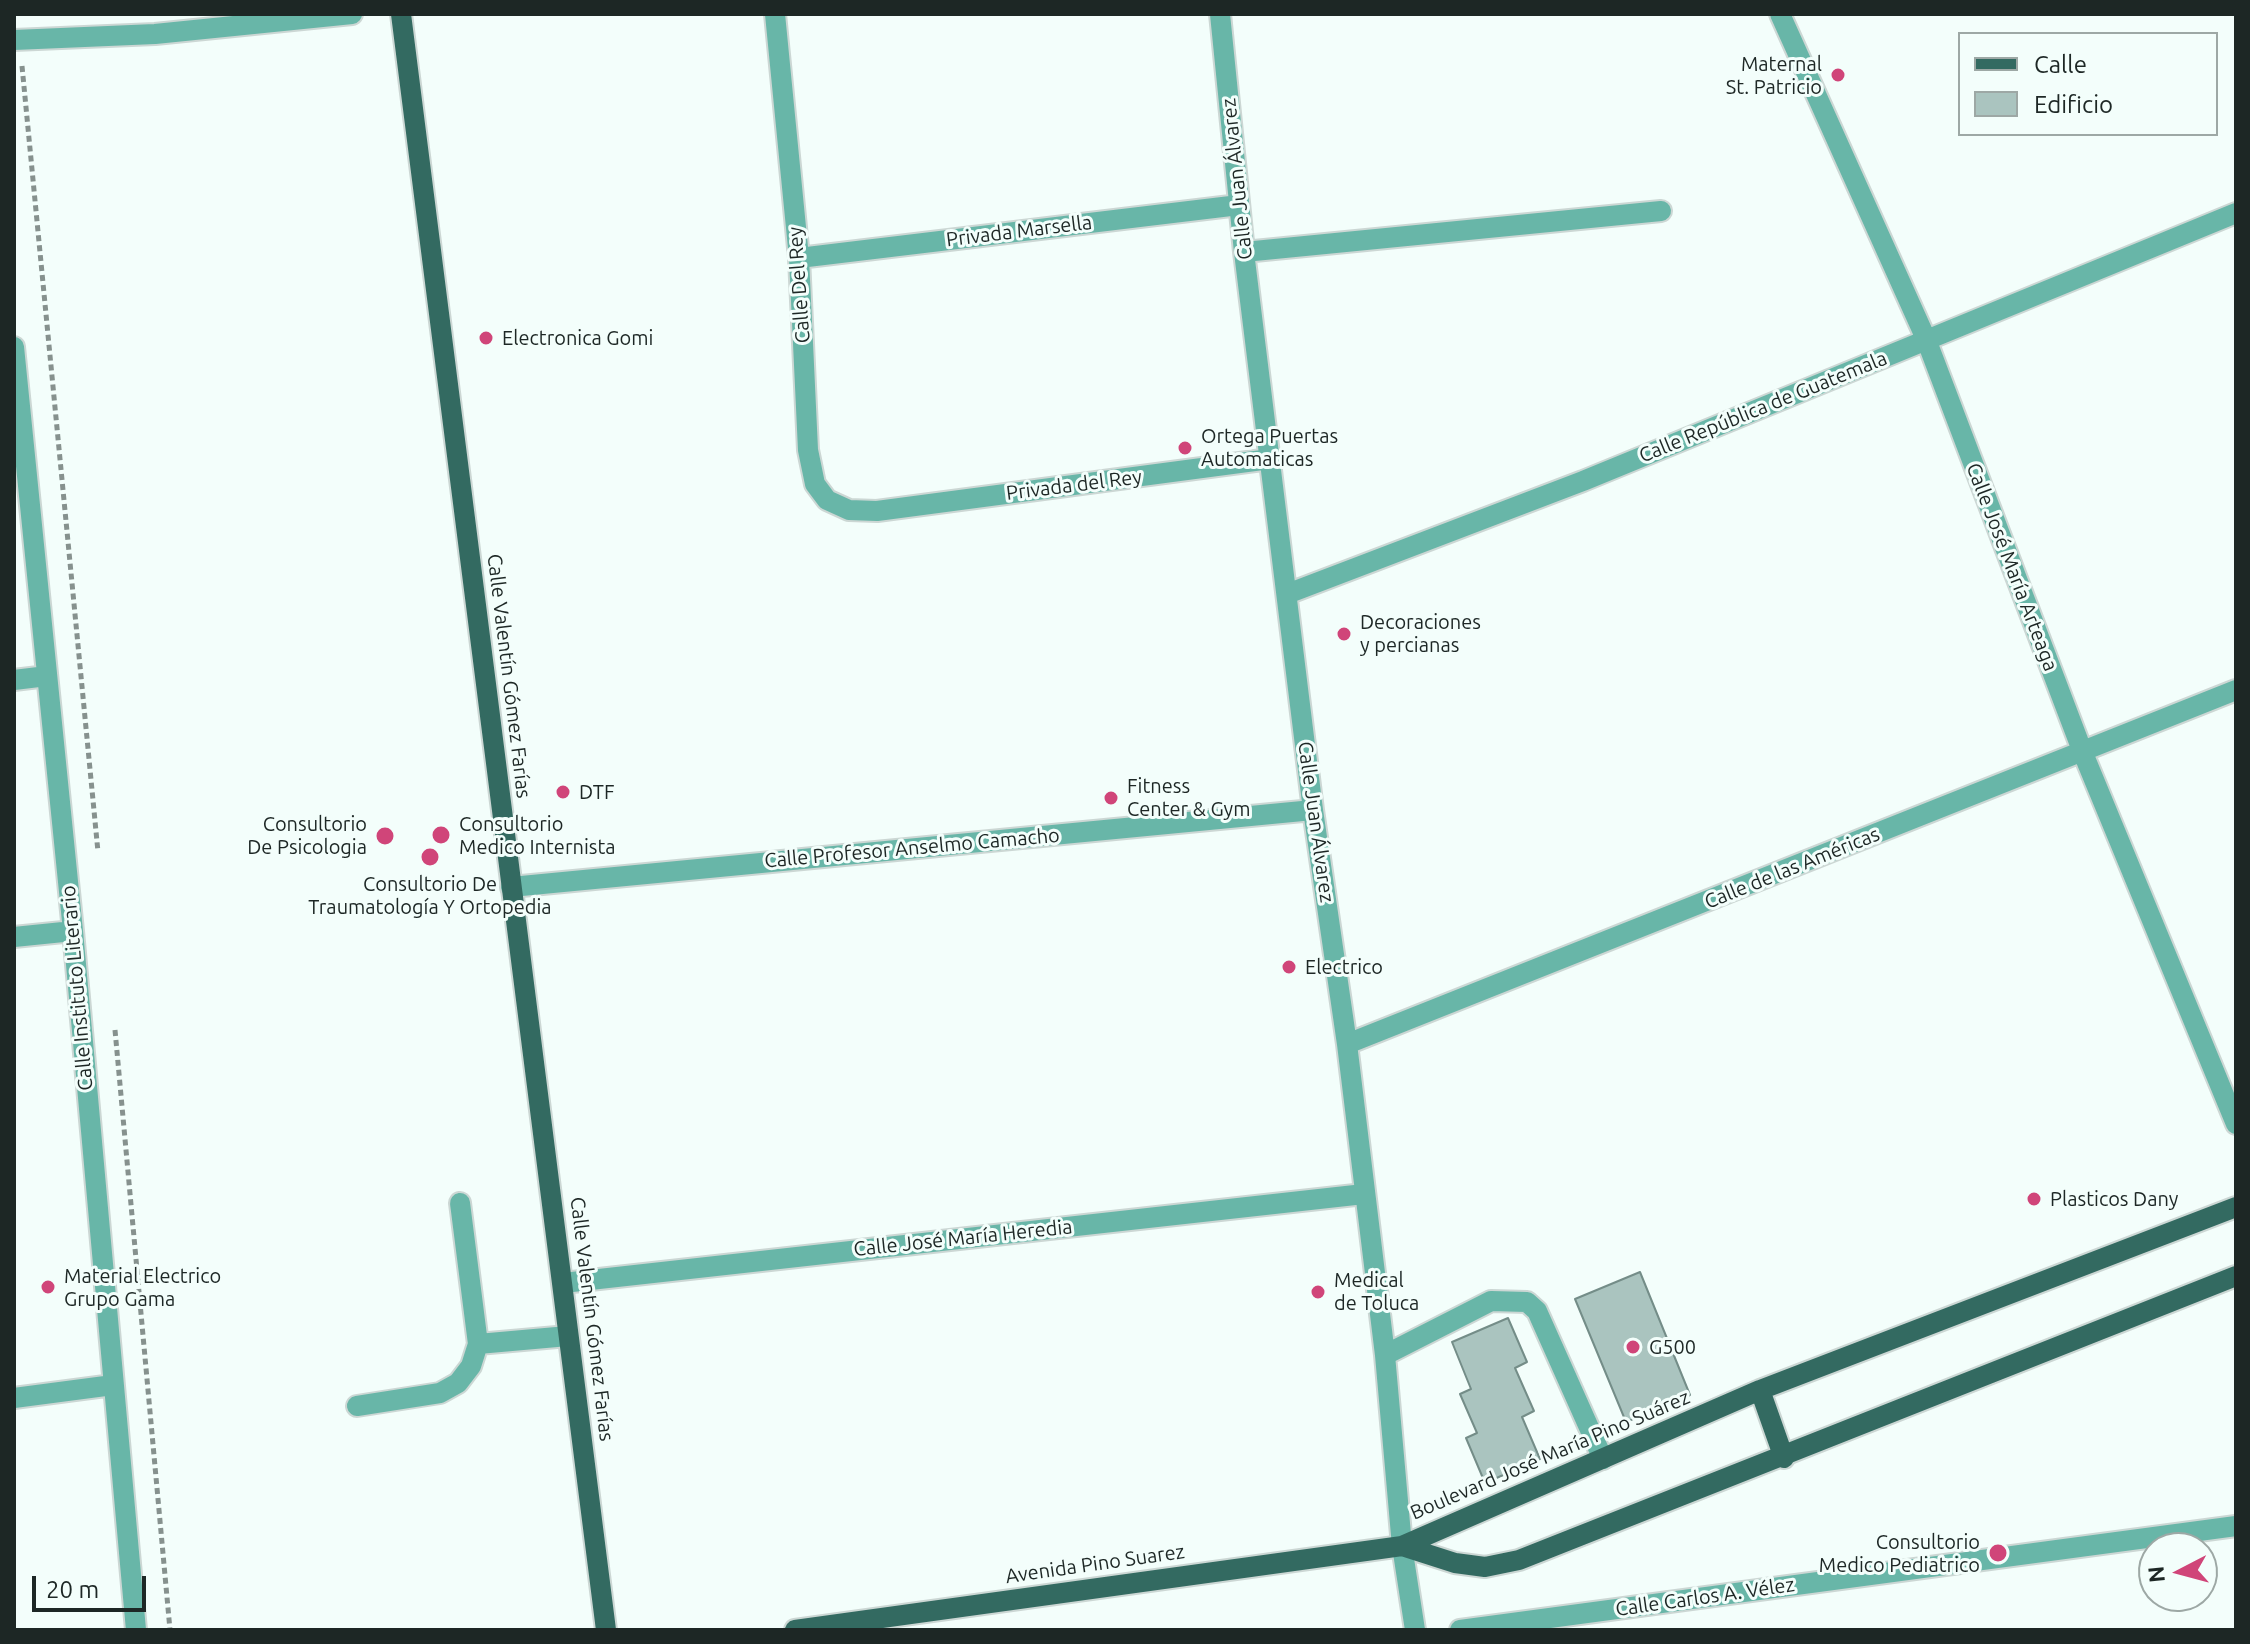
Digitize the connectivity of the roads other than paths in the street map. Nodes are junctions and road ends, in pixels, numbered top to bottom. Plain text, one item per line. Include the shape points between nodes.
1 (352, 14) edge
2 (401, 14) edge
3 (775, 14) edge
4 (1220, 14) edge
5 (1780, 14) edge
6 (14, 40) edge
7 (1239, 205) junction
8 (1661, 211) dead end
9 (2236, 213) edge
10 (1244, 252) junction
11 (799, 258) junction
12 (1926, 339) junction
13 (14, 347) edge
14 (1270, 459) junction
15 (877, 511) joint
16 (1287, 594) junction
17 (47, 676) junction
18 (14, 680) edge
19 (2236, 690) edge
20 (2083, 753) junction
21 (1313, 810) junction
22 (511, 887) junction
23 (73, 931) junction
24 (14, 937) edge
25 (1347, 1044) junction
26 (2236, 1124) edge
27 (1364, 1194) junction
28 (460, 1203) dead end
29 (2236, 1207) edge
30 (2236, 1276) edge
31 (563, 1283) junction
32 (568, 1336) junction
33 (478, 1344) junction
34 (1385, 1355) junction
35 (113, 1385) junction
36 (1760, 1390) junction
37 (14, 1398) edge
38 (357, 1406) dead end
39 (1784, 1458) junction
40 (1603, 1459) junction
41 (2236, 1526) edge
42 (1402, 1546) junction
43 (136, 1630) edge
44 (606, 1630) edge
45 (795, 1630) edge
46 (1415, 1630) edge
47 (1460, 1630) edge

1 - 6 street via 155,34
2 - 22 main road, Calle Valentín Gómez Farías
3 - 11 street, Calle Del Rey
4 - 7 street, Calle Juan Álvarez
5 - 12 street, Calle José María Arteaga
7 - 10 street, Calle Juan Álvarez
7 - 11 street, Privada Marsella
8 - 10 street
9 - 12 street, Calle República de Guatemala
10 - 14 street, Calle Juan Álvarez
11 - 15 street, Calle Del Rey via 808,450 815,484 827,500 849,510
12 - 16 street, Calle República de Guatemala via 1583,481
12 - 20 street, Calle José María Arteaga
13 - 17 street, Calle Instituto Literario
14 - 15 street, Privada del Rey
14 - 16 street, Calle Juan Álvarez
16 - 21 street, Calle Juan Álvarez
17 - 18 street
17 - 23 street, Calle Instituto Literario
19 - 20 street, Calle de las Américas
20 - 25 street, Calle de las Américas
20 - 26 street, Calle José María Arteaga
21 - 22 street, Calle Profesor Anselmo Camacho
21 - 25 street, Calle Juan Álvarez
22 - 31 main road, Calle Valentín Gómez Farías
23 - 24 street
23 - 35 street, Calle Instituto Literario
25 - 27 street, Calle Juan Álvarez
27 - 31 street, Calle José María Heredia
27 - 34 street, Calle Juan Álvarez
28 - 33 street
29 - 36 main road, Boulevard José María Pino Suárez
30 - 39 main road, Boulevard José María Pino Suárez
31 - 32 main road, Calle Valentín Gómez Farías
32 - 33 street
32 - 44 main road, Calle Valentín Gómez Farías
33 - 38 street via 458,1383 440,1393
34 - 40 street via 1491,1301 1527,1302 1537,1311
34 - 42 street, Calle Juan Álvarez
35 - 37 street
35 - 43 street, Calle Instituto Literario
36 - 39 main road
36 - 40 main road, Boulevard José María Pino Suárez
39 - 42 main road, Boulevard José María Pino Suárez via 1519,1560 1485,1567
40 - 42 main road, Boulevard José María Pino Suárez
41 - 47 street, Calle Carlos A. Vélez
42 - 45 main road, Avenida Pino Suarez
42 - 46 street, Calle Juan Álvarez

